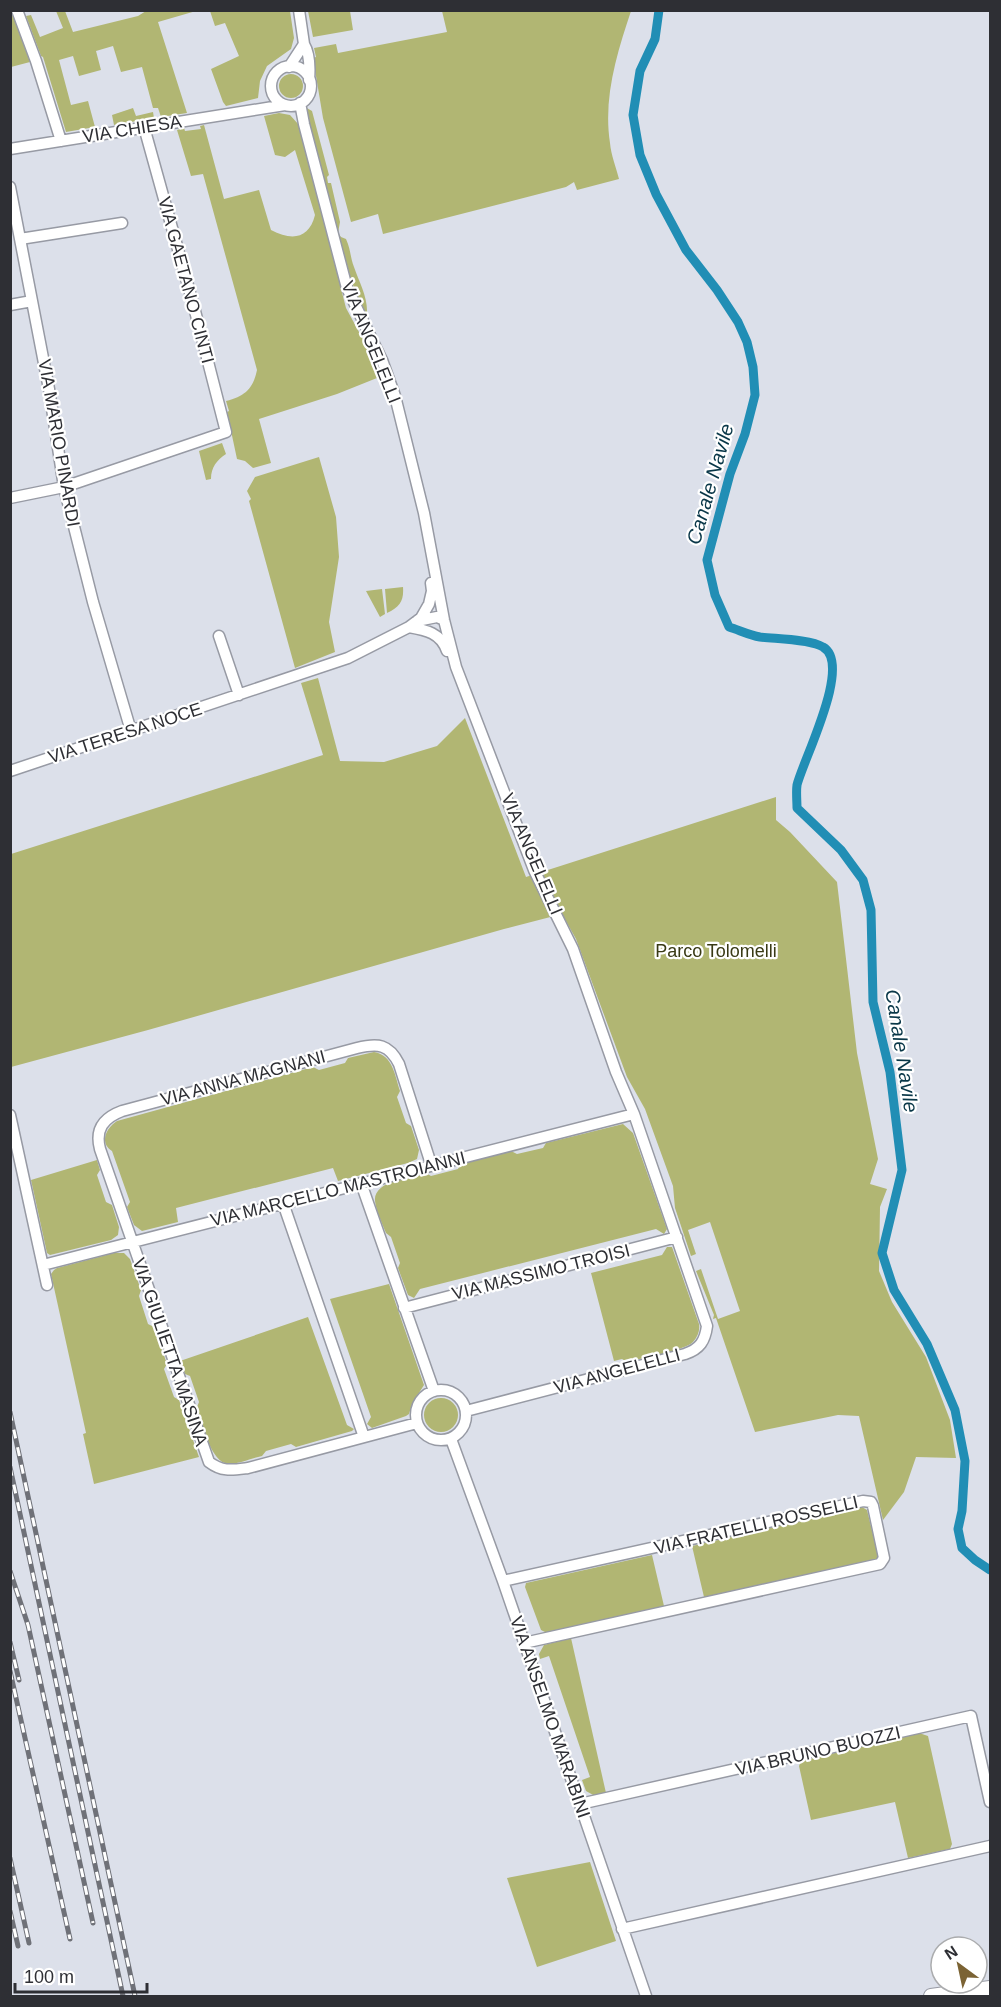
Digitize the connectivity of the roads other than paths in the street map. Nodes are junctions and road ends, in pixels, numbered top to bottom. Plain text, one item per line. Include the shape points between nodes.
1 (17, 10) edge
2 (299, 10) edge
3 (304, 44) junction
4 (289, 67) junction
5 (309, 80) junction
6 (272, 93) junction
7 (292, 105) junction
8 (254, 110) junction
9 (144, 127) junction
10 (61, 141) junction
11 (10, 149) edge
12 (10, 187) edge
13 (122, 223) dead end
14 (16, 233) edge
15 (32, 302) junction
16 (10, 305) edge
17 (64, 487) junction
18 (10, 498) edge
19 (426, 521) junction
20 (444, 620) junction
21 (414, 626) junction
22 (219, 636) dead end
23 (464, 686) junction
24 (239, 695) junction
25 (131, 731) junction
26 (10, 771) edge
27 (634, 1114) junction
28 (10, 1115) edge
29 (431, 1164) junction
30 (360, 1183) junction
31 (283, 1203) junction
32 (677, 1237) junction
33 (132, 1242) junction
34 (43, 1265) junction
35 (47, 1285) dead end
36 (404, 1308) junction
37 (434, 1391) junction
38 (466, 1411) junction
39 (417, 1423) junction
40 (364, 1437) junction
41 (451, 1439) junction
42 (503, 1581) junction
43 (525, 1643) junction
44 (990, 1802) edge
45 (580, 1804) junction
46 (990, 1846) edge
47 (622, 1929) junction
48 (990, 1988) edge
49 (646, 1996) edge
50 (931, 1996) edge

1 - 10 street
2 - 3 street
3 - 4 street
3 - 5 street
4 - 5 street via 302,70
4 - 6 street via 274,75
5 - 7 street via 309,94
6 - 7 street
6 - 8 street
7 - 8 street, VIA CHIESA
7 - 19 street, VIA ANGELELLI via 304,124 347,288 389,378
8 - 9 street, VIA CHIESA
9 - 10 street, VIA CHIESA
9 - 17 street, VIA GAETANO CINTI via 226,432
10 - 11 street, VIA CHIESA
12 - 14 street, VIA MARIO PINARDI
13 - 14 street
14 - 15 street, VIA MARIO PINARDI
15 - 16 street
15 - 17 street, VIA MARIO PINARDI
17 - 18 street
17 - 25 street, VIA MARIO PINARDI
19 - 20 street, VIA ANGELELLI
19 - 21 street via 426,558 432,591
20 - 21 street, VIA TERESA NOCE
20 - 23 street, VIA ANGELELLI
21 - 23 street via 434,633 444,644 453,671
21 - 24 street, VIA TERESA NOCE via 348,658
22 - 24 street
23 - 27 street, VIA ANGELELLI via 534,870 573,949
24 - 25 street, VIA TERESA NOCE
25 - 26 street, VIA TERESA NOCE
27 - 29 street, VIA MARCELLO MASTROIANNI
27 - 32 street, VIA ANGELELLI
28 - 34 street
29 - 30 street, VIA MARCELLO MASTROIANNI
29 - 33 street, VIA ANNA MAGNANI via 394,1054 378,1045 357,1048 122,1111 106,1119 98,1140
30 - 31 street, VIA MARCELLO MASTROIANNI
30 - 36 street
31 - 33 street, VIA MARCELLO MASTROIANNI
31 - 40 street
32 - 36 street, VIA MASSIMO TROISI
32 - 38 street, VIA ANGELELLI via 707,1326 697,1349
33 - 34 street, VIA MARCELLO MASTROIANNI
33 - 40 street, VIA GIULIETTA MASINA via 209,1462 219,1469 248,1468
34 - 35 street
36 - 37 street
37 - 38 street via 443,1390 459,1397
37 - 39 street via 418,1406
38 - 41 street via 465,1425
39 - 40 street, VIA GIULIETTA MASINA
39 - 41 street via 428,1437
41 - 42 street, VIA ANSELMO MARABINI
42 - 43 street, VIA ANSELMO MARABINI
42 - 43 street, VIA FRATELLI ROSSELLI via 863,1501 873,1506 884,1558 880,1564
43 - 45 street, VIA ANSELMO MARABINI
44 - 45 street, VIA BRUNO BUOZZI via 971,1716
45 - 47 street, VIA ANSELMO MARABINI
46 - 47 street
47 - 49 street, VIA ANSELMO MARABINI
48 - 50 street

